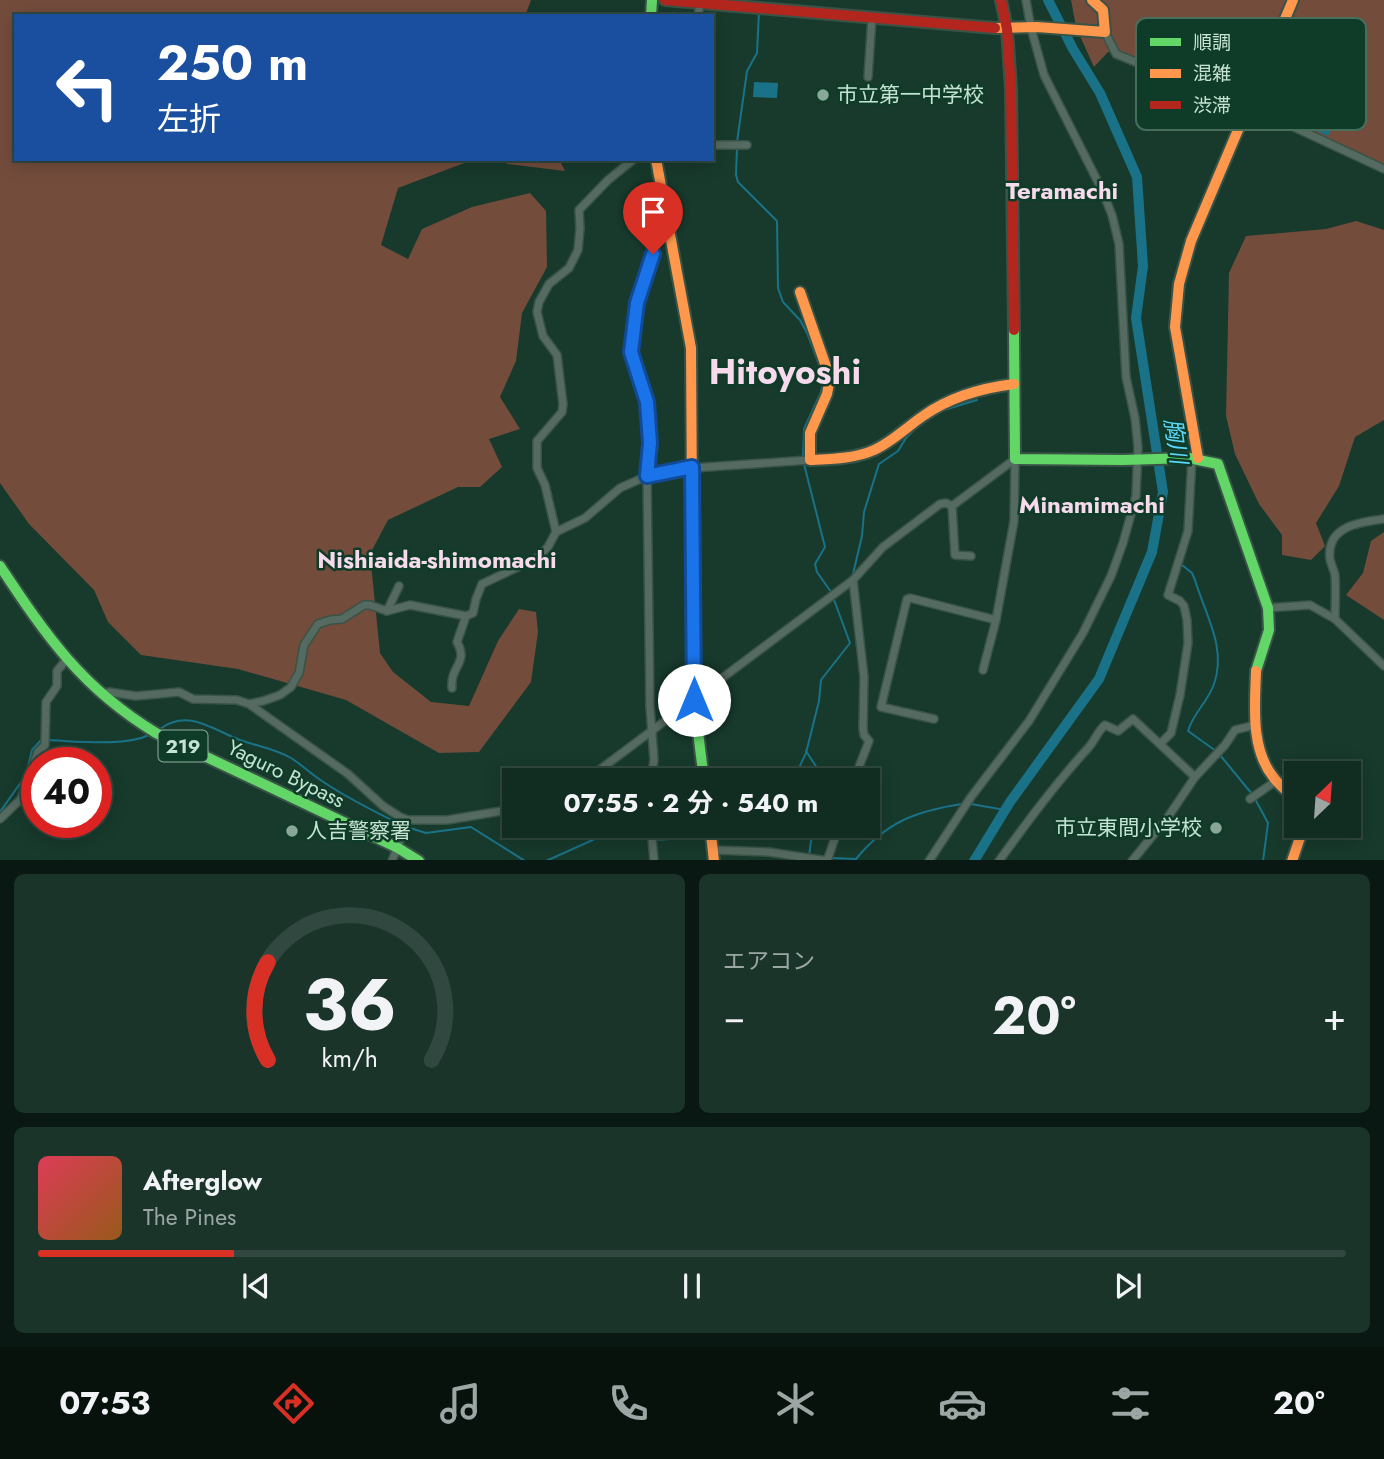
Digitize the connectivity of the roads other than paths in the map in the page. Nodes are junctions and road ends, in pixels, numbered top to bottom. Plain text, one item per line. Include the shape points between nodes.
1 (665, 0) edge
2 (1001, 0) edge
3 (1026, 0) edge
4 (1091, 0) edge
5 (1293, 0) edge
6 (700, 3) junction
7 (765, 4) edge
8 (698, 14) edge
9 (872, 18) junction
10 (1285, 18) edge
11 (1034, 27) junction
12 (1007, 29) junction
13 (1099, 32) junction
14 (1136, 62) edge
15 (868, 77) dead end
16 (1238, 130) edge
17 (1304, 130) edge
18 (714, 145) edge
19 (747, 145) dead end
20 (632, 161) edge
21 (656, 161) edge
22 (1384, 169) edge
23 (667, 220) junction
24 (800, 292) dead end
25 (1014, 384) junction
26 (1195, 458) junction
27 (1014, 459) junction
28 (810, 460) junction
29 (1141, 460) junction
30 (692, 467) junction
31 (647, 476) junction
32 (952, 506) junction
33 (1384, 519) edge
34 (556, 532) junction
35 (971, 556) dead end
36 (0, 566) edge
37 (853, 580) junction
38 (399, 586) dead end
39 (1268, 608) junction
40 (387, 611) junction
41 (466, 616) junction
42 (1335, 619) junction
43 (996, 620) junction
44 (66, 660) junction
45 (1384, 666) edge
46 (983, 670) dead end
47 (452, 688) dead end
48 (101, 695) junction
49 (694, 700) junction
50 (249, 704) junction
51 (934, 719) dead end
52 (1255, 725) junction
53 (653, 732) junction
54 (1160, 744) junction
55 (603, 768) edge
56 (653, 768) edge
57 (702, 768) edge
58 (859, 768) edge
59 (1195, 778) junction
60 (1276, 781) junction
61 (1284, 788) edge
62 (1250, 799) dead end
63 (502, 811) edge
64 (0, 819) edge
65 (408, 820) junction
66 (652, 838) edge
67 (835, 838) edge
68 (1300, 838) edge
69 (398, 848) junction
70 (714, 855) edge
71 (392, 860) edge
72 (419, 860) edge
73 (654, 860) edge
74 (827, 860) edge
75 (929, 860) edge
76 (999, 860) edge
77 (1132, 860) edge
78 (1292, 860) edge

1 - 6 main road
2 - 12 main road
3 - 11 street
4 - 13 main road via 1103,10
5 - 10 main road
6 - 7 main road
6 - 8 street
7 - 9 main road
9 - 12 main road
9 - 15 street
11 - 12 main road
11 - 13 main road
11 - 29 street via 1044,75 1112,215 1119,244 1126,376
12 - 25 main road
13 - 14 street via 1116,54
16 - 26 main road via 1191,241 1179,284 1175,327
17 - 22 street
18 - 19 street
20 - 34 street via 579,209 578,250 569,268 549,284 539,302 542,336 556,355 563,404 562,412 537,441 537,468
21 - 23 main road
23 - 30 main road via 691,348
23 - 31 street via 637,303 631,352 647,402
24 - 28 main road via 830,378 810,433
25 - 27 main road
25 - 28 main road via 990,386 940,405 877,449
26 - 29 main road
26 - 39 main road via 1218,464 1223,473
26 - 54 street via 1188,531 1168,595 1184,606 1187,652 1171,733
27 - 29 main road
27 - 32 street
27 - 43 street via 1014,521
28 - 30 street
29 - 75 street via 1132,514 1092,616 1029,720
30 - 31 street
30 - 49 main road
31 - 34 street via 620,488 585,518
31 - 53 street
32 - 35 street via 955,555
32 - 37 street via 940,504 930,511 883,547
33 - 42 street via 1351,524 1333,544
34 - 41 street via 537,558 482,584 473,613
36 - 44 main road, Yaguro Bypass / 219
37 - 49 street
37 - 58 street via 864,677 863,727 869,741
38 - 40 street
39 - 42 street via 1310,605
39 - 52 main road via 1269,630 1256,671
40 - 41 street via 410,605
40 - 50 street via 364,605 342,619 318,624 304,645 299,673 291,687
41 - 47 street via 457,642 463,652 451,676
42 - 45 street
43 - 46 street
43 - 51 street via 907,599 881,707
44 - 48 main road, Yaguro Bypass / 219
44 - 64 street via 46,702 45,744 21,799
48 - 50 street via 179,692 193,699
48 - 69 main road, Yaguro Bypass / 219 via 165,739
49 - 53 street
49 - 57 main road
50 - 65 street
52 - 59 street via 1235,730
52 - 60 main road via 1262,755
53 - 55 street
53 - 56 street
54 - 59 street
54 - 76 street via 1133,719 1118,731 1105,725
59 - 77 street
60 - 61 main road
60 - 62 street
63 - 65 street via 456,820
65 - 69 street
66 - 73 street
67 - 74 street
68 - 78 main road
69 - 71 street
69 - 72 main road, Yaguro Bypass / 219
70 - 74 street via 769,852

